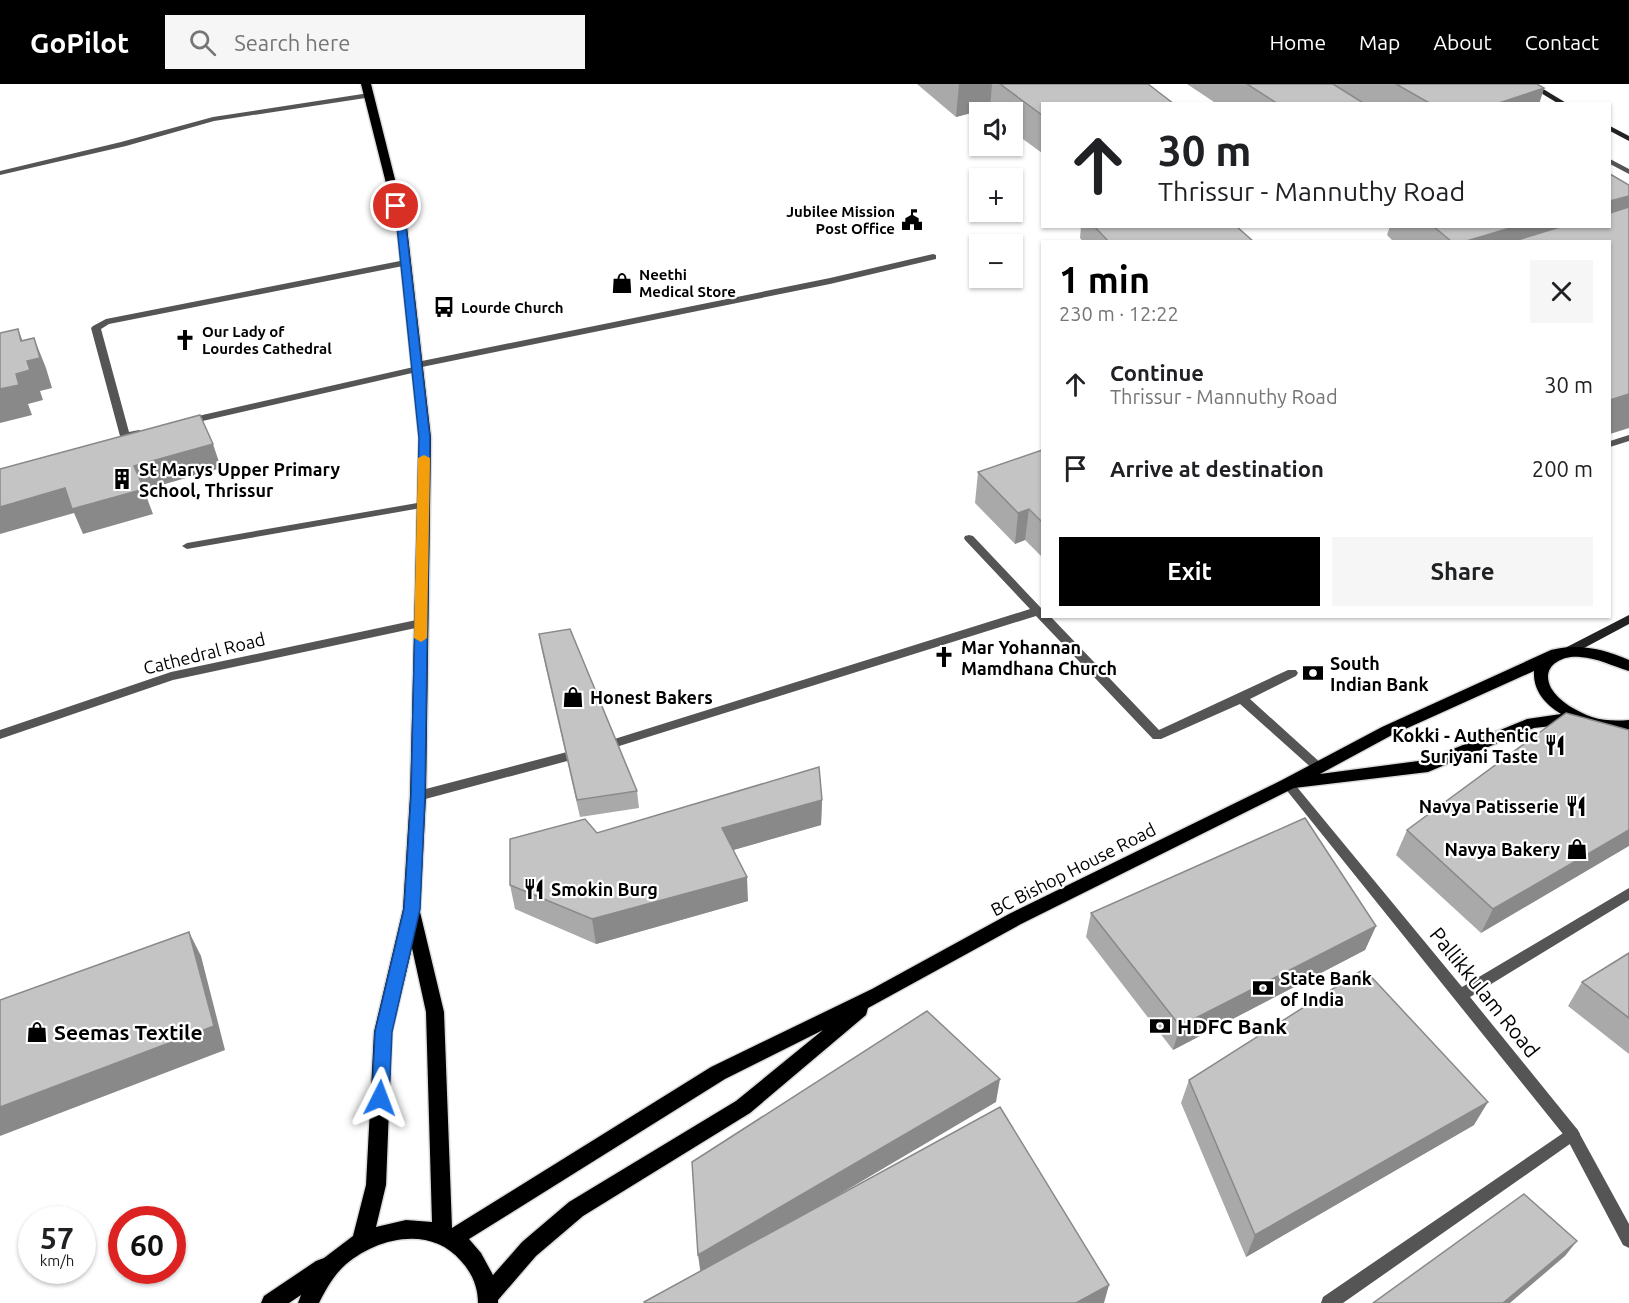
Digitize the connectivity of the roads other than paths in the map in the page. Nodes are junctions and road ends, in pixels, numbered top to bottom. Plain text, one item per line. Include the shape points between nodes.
1 (1530, 84) edge
2 (367, 90) edge
3 (1562, 102) edge
4 (1611, 128) edge
5 (1626, 136) edge
6 (1611, 162) edge
7 (1629, 172) edge
8 (0, 173) edge
9 (933, 257) dead end
10 (405, 263) junction
11 (417, 367) junction
12 (170, 426) edge
13 (147, 431) edge
14 (125, 436) junction
15 (1629, 438) edge
16 (114, 439) edge
17 (1611, 444) edge
18 (423, 505) junction
19 (969, 538) dead end
20 (187, 546) dead end
21 (1041, 615) edge
22 (1044, 618) edge
23 (1629, 619) edge
24 (421, 623) junction
25 (1567, 652) junction
26 (1547, 660) junction
27 (1629, 666) edge
28 (1292, 673) dead end
29 (1242, 698) junction
30 (1578, 718) junction
31 (1597, 724) junction
32 (1629, 726) edge
33 (0, 735) edge
34 (1629, 739) edge
35 (612, 744) edge
36 (567, 757) edge
37 (1319, 768) junction
38 (1288, 784) junction
39 (418, 796) junction
40 (1629, 893) edge
41 (412, 909) junction
42 (878, 994) junction
43 (1461, 994) junction
44 (1572, 1134) junction
45 (447, 1236) junction
46 (1629, 1240) edge
47 (362, 1242) junction
48 (336, 1260) junction
49 (488, 1300) edge
50 (271, 1303) edge
51 (308, 1303) edge
52 (1329, 1303) edge

1 - 3 main road
2 - 8 street via 213,119
2 - 10 main road via 402,227
4 - 5 main road
6 - 7 street
9 - 11 street
10 - 11 main road
10 - 14 street via 106,322 96,328
11 - 12 street
11 - 18 main road via 424,438
13 - 14 street
14 - 16 street
15 - 17 street
18 - 20 street
18 - 24 main road
19 - 21 street
21 - 35 street
22 - 29 street via 1157,736
23 - 25 main road
24 - 33 street, Cathedral Road via 171,676
24 - 39 main road
25 - 26 main road, BC Bishop House Road
25 - 27 main road via 1599,654
26 - 30 main road via 1541,682 1548,695
26 - 37 main road, BC Bishop House Road via 1387,731
28 - 29 street
29 - 37 street
30 - 31 main road
30 - 38 main road via 1532,723 1428,766
31 - 32 main road
31 - 34 main road
36 - 39 street
37 - 38 main road, BC Bishop House Road
38 - 42 main road, BC Bishop House Road via 1015,919
38 - 43 street, Pallikkulam Road
39 - 41 main road
40 - 43 street
41 - 45 main road via 435,1012
41 - 47 main road via 384,1032 376,1185
42 - 45 main road via 718,1073
42 - 49 main road via 743,1107 576,1209 529,1249
43 - 44 street, Pallikkulam Road
44 - 46 street, Pallikkulam Road
44 - 52 street
45 - 47 main road via 416,1228 389,1231
45 - 49 main road via 469,1253 482,1273
47 - 48 main road
48 - 50 main road
48 - 51 main road via 317,1283

